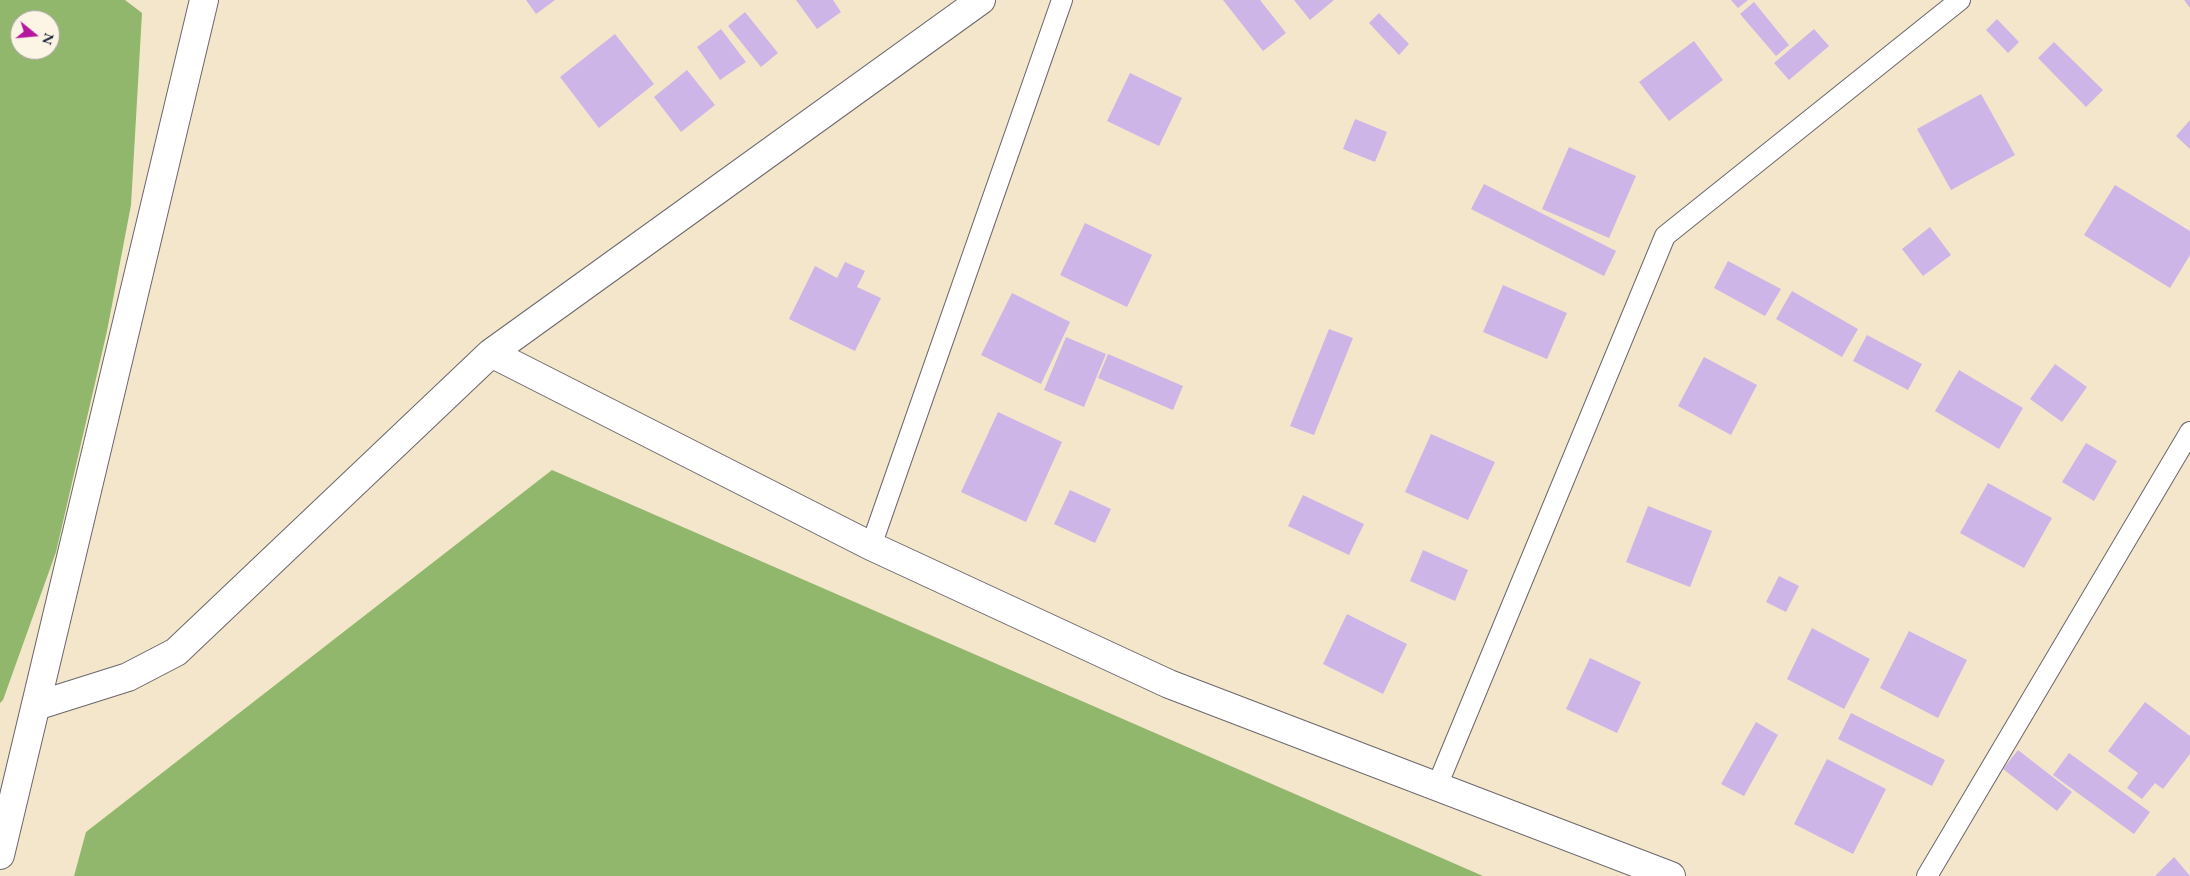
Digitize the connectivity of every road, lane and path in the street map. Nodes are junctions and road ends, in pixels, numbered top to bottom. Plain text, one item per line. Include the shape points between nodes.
1 (204, 0) edge
2 (981, 0) edge
3 (1062, 0) edge
4 (1960, 0) edge
5 (491, 353) junction
6 (2190, 432) edge
7 (871, 546) junction
8 (36, 706) junction
9 (1437, 786) junction
10 (0, 855) edge
11 (1671, 876) edge
12 (1926, 876) edge

1 - 8 street
2 - 5 street
3 - 7 lane
4 - 9 lane via 1665,236
5 - 7 street
5 - 8 street via 176,652 128,677
6 - 12 lane
7 - 9 street via 1169,684
8 - 10 street
9 - 11 street

